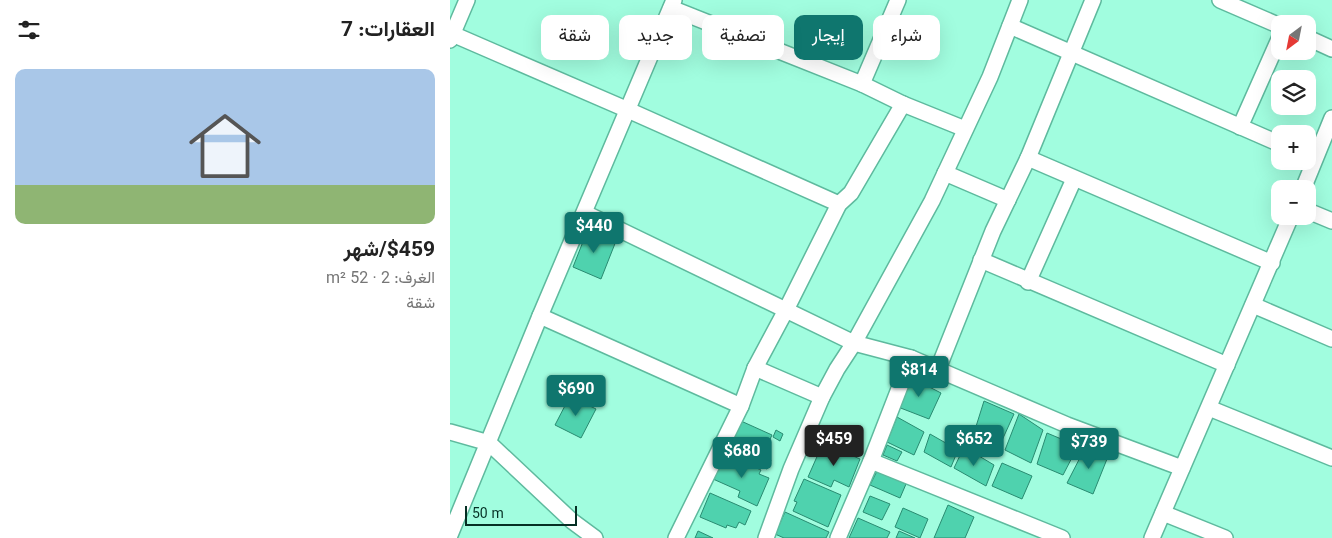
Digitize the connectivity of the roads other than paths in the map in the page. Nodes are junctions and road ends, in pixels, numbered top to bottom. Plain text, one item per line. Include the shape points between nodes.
1 (467, 0) edge
2 (898, 0) edge
3 (1020, 0) edge
4 (1093, 0) edge
5 (1220, 0) edge
6 (672, 4) edge
7 (1271, 22) edge
8 (1010, 26) junction
9 (451, 36) edge
10 (1316, 42) edge
11 (1332, 49) edge
12 (1072, 53) junction
13 (1271, 57) edge
14 (862, 84) junction
15 (903, 104) junction
16 (628, 110) junction
17 (1332, 118) edge
18 (1240, 127) junction
19 (965, 129) junction
20 (1271, 140) edge
21 (1316, 149) edge
22 (1028, 158) junction
23 (945, 173) junction
24 (1074, 178) junction
25 (1008, 200) junction
26 (839, 204) junction
27 (585, 213) junction
28 (1316, 214) edge
29 (1332, 221) edge
30 (1287, 225) edge
31 (981, 260) junction
32 (1272, 262) junction
33 (1028, 282) junction
34 (1253, 305) junction
35 (786, 310) junction
36 (540, 316) junction
37 (1332, 339) edge
38 (854, 343) junction
39 (911, 358) junction
40 (1227, 365) junction
41 (755, 368) junction
42 (938, 368) junction
43 (822, 397) junction
44 (741, 406) junction
45 (1209, 408) junction
46 (450, 432) edge
47 (489, 443) junction
48 (1332, 458) edge
49 (871, 461) junction
50 (1182, 468) junction
51 (1163, 513) junction
52 (450, 535) edge
53 (595, 538) edge
54 (676, 538) edge
55 (766, 538) edge
56 (838, 538) edge
57 (1062, 538) edge
58 (1152, 538) edge
59 (1225, 538) edge

1 - 9 street
2 - 14 street
3 - 8 street
4 - 12 street
5 - 7 street
6 - 14 street
6 - 16 street
8 - 12 street
8 - 19 street
9 - 16 street
10 - 11 street
12 - 18 street
12 - 22 street
13 - 18 street
14 - 15 street
15 - 19 street
15 - 26 street via 851,192
16 - 26 street
16 - 27 street
17 - 21 street
18 - 20 street
19 - 23 street
22 - 24 street
22 - 25 street
23 - 25 street
23 - 38 street
24 - 32 street
24 - 33 street
25 - 31 street
26 - 35 street
27 - 35 street
27 - 36 street
28 - 29 street
30 - 32 street
31 - 33 street
31 - 42 street
32 - 34 street
33 - 40 street
34 - 37 street
34 - 40 street
35 - 38 street
35 - 41 street
36 - 44 street
36 - 47 street
38 - 39 street
38 - 43 street
39 - 42 street
39 - 49 street
40 - 45 street
41 - 43 street
41 - 44 street
42 - 50 street via 1067,425
43 - 55 street
44 - 54 street
45 - 48 street
45 - 50 street
46 - 47 street
47 - 52 street
47 - 53 street via 572,521
49 - 56 street
49 - 57 street
50 - 51 street
51 - 58 street
51 - 59 street

